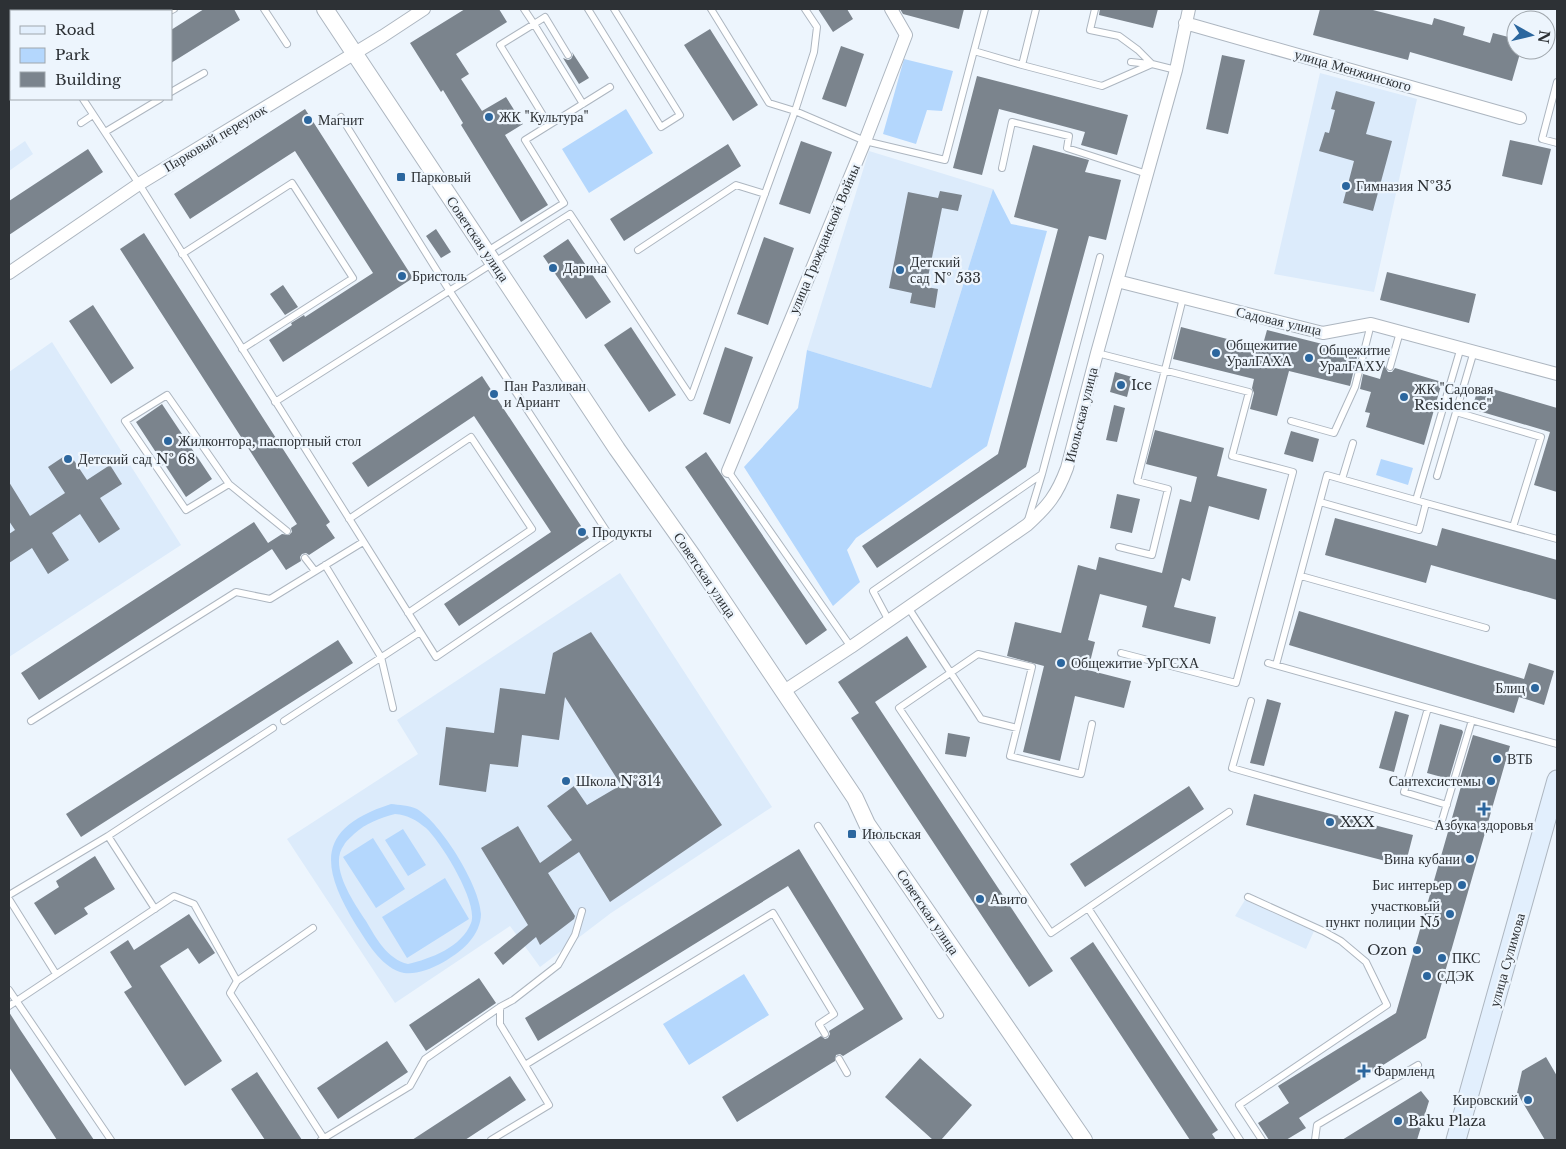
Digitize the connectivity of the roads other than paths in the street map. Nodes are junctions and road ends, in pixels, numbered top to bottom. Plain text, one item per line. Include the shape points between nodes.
1 (264, 9) edge
2 (325, 9) edge
3 (424, 9) edge
4 (524, 9) edge
5 (588, 9) edge
6 (614, 9) edge
7 (711, 9) edge
8 (805, 9) edge
9 (891, 9) edge
10 (984, 9) edge
11 (1036, 9) edge
12 (1095, 9) edge
13 (1189, 9) edge
14 (1185, 23) junction
15 (534, 24) junction
16 (288, 44) dead end
17 (974, 51) junction
18 (354, 53) junction
19 (568, 55) dead end
20 (1130, 62) dead end
21 (1152, 64) junction
22 (1022, 65) junction
23 (1176, 70) junction
24 (204, 73) dead end
25 (1557, 82) edge
26 (610, 87) dead end
27 (172, 91) edge
28 (84, 100) edge
29 (158, 100) edge
30 (583, 104) junction
31 (795, 111) junction
32 (93, 115) junction
33 (340, 117) dead end
34 (1520, 118) dead end
35 (81, 123) dead end
36 (549, 125) junction
37 (105, 132) junction
38 (865, 141) junction
39 (1557, 143) edge
40 (1002, 168) dead end
41 (1148, 174) junction
42 (138, 184) junction
43 (765, 194) junction
44 (638, 250) dead end
45 (182, 254) junction
46 (489, 257) junction
47 (1100, 257) dead end
48 (9, 273) edge
49 (1117, 281) junction
50 (449, 290) junction
51 (1182, 298) junction
52 (1371, 324) junction
53 (1400, 332) junction
54 (1461, 348) junction
55 (242, 349) junction
56 (1474, 351) junction
57 (1097, 353) junction
58 (1390, 367) dead end
59 (1164, 370) junction
60 (1557, 374) edge
61 (275, 402) junction
62 (1456, 412) junction
63 (1291, 422) dead end
64 (1429, 427) dead end
65 (1437, 429) junction
66 (1353, 443) dead end
67 (162, 461) dead end
68 (156, 465) junction
69 (728, 471) joint
70 (1042, 474) junction
71 (1438, 476) dead end
72 (1342, 479) junction
73 (229, 484) junction
74 (1416, 500) junction
75 (1320, 502) junction
76 (1426, 503) junction
77 (349, 519) junction
78 (1027, 525) junction
79 (1513, 527) junction
80 (286, 531) dead end
81 (1557, 539) edge
82 (363, 542) junction
83 (1119, 547) dead end
84 (305, 558) dead end
85 (325, 565) junction
86 (314, 572) junction
87 (1301, 576) junction
88 (908, 607) junction
89 (408, 613) junction
90 (889, 621) junction
91 (1486, 628) dead end
92 (420, 632) junction
93 (851, 647) junction
94 (1121, 653) dead end
95 (381, 657) junction
96 (1268, 663) dead end
97 (1276, 665) junction
98 (950, 672) junction
99 (784, 691) junction
100 (1251, 701) dead end
101 (393, 708) dead end
102 (1428, 708) junction
103 (284, 720) dead end
104 (1472, 720) junction
105 (31, 721) dead end
106 (1092, 724) dead end
107 (273, 728) dead end
108 (1017, 728) junction
109 (1557, 744) edge
110 (1557, 782) edge
111 (1447, 804) junction
112 (1229, 812) dead end
113 (818, 826) dead end
114 (108, 836) junction
115 (9, 897) edge
116 (1248, 897) dead end
117 (1088, 908) junction
118 (155, 909) junction
119 (582, 911) dead end
120 (313, 928) dead end
121 (56, 974) junction
122 (237, 981) junction
123 (9, 990) edge
124 (16, 1001) junction
125 (9, 1006) edge
126 (500, 1007) junction
127 (940, 1015) dead end
128 (825, 1034) dead end
129 (839, 1058) dead end
130 (525, 1065) junction
131 (1418, 1065) dead end
132 (847, 1073) dead end
133 (323, 1139) edge
134 (111, 1140) edge
135 (491, 1140) edge
136 (1084, 1140) edge
137 (1240, 1140) edge
138 (1262, 1140) edge
139 (1316, 1140) edge
140 (1456, 1140) edge

1 - 16 lane
2 - 18 street, Советская улица
3 - 18 street, Парковый переулок
4 - 15 lane
5 - 6 lane via 661,127 680,115
7 - 31 lane via 769,103
8 - 31 lane via 817,27 814,52
9 - 38 street, улица Гражданской Войны via 906,34
10 - 17 lane
11 - 22 lane
12 - 21 lane via 1090,30 1119,36
13 - 14 street, Июльская улица
14 - 23 street, Июльская улица
14 - 34 street, улица Менжинского via 1405,91
15 - 19 lane via 545,17
15 - 30 lane
15 - 36 lane via 500,45
17 - 22 lane
17 - 38 lane via 945,160
18 - 42 street, Парковый переулок
18 - 46 street, Советская улица
20 - 21 lane
21 - 22 lane via 1102,86
21 - 23 lane
23 - 41 street, Июльская улица
24 - 27 lane
25 - 39 lane via 1542,139
26 - 30 lane
28 - 32 lane
29 - 37 lane
30 - 36 lane
31 - 38 lane
31 - 43 lane
32 - 35 lane
32 - 37 lane
33 - 50 lane
36 - 46 lane via 525,140 564,203
37 - 42 lane
38 - 69 street, улица Гражданской Войны
40 - 41 lane via 1012,122 1069,136 1067,148
41 - 49 street, Июльская улица
42 - 45 lane
42 - 48 street, Парковый переулок
43 - 44 lane via 736,185
43 - 46 lane via 691,397 570,214
45 - 55 lane
45 - 55 lane via 292,183 353,278
46 - 50 lane
46 - 99 street, Советская улица
47 - 70 lane
49 - 51 street, Садовая улица
49 - 57 street, Июльская улица
50 - 61 lane
50 - 92 lane via 611,538 436,657
51 - 52 street, Садовая улица via 1323,333
51 - 59 lane
52 - 53 street, Садовая улица
52 - 63 lane via 1355,387 1334,433
53 - 54 street, Садовая улица
53 - 58 lane
54 - 56 street, Садовая улица
54 - 65 lane
55 - 61 lane
56 - 60 street, Садовая улица
56 - 62 lane
57 - 59 lane
57 - 78 street, Июльская улица via 1060,486 1050,504
59 - 83 lane via 1136,481 1168,489 1152,555
59 - 94 lane via 1249,392 1232,456 1293,472 1236,683
61 - 77 lane
62 - 71 lane
62 - 79 lane via 1541,437
64 - 65 lane
65 - 74 lane
66 - 72 lane
67 - 68 lane
68 - 73 lane via 186,510
68 - 73 lane via 125,421 167,395
69 - 93 lane
70 - 78 lane
70 - 90 lane via 873,591
72 - 74 lane
72 - 75 lane via 1328,475
73 - 80 lane
74 - 76 lane
75 - 76 lane via 1419,530
75 - 87 lane
76 - 79 lane
77 - 82 lane
77 - 89 lane via 470,437 532,529
78 - 88 street, Июльская улица
79 - 81 lane
82 - 85 lane
82 - 89 lane
84 - 86 lane
85 - 86 lane
85 - 95 lane
86 - 105 lane via 270,599 236,592
87 - 91 lane
87 - 97 lane
88 - 90 street, Июльская улица
88 - 98 lane
89 - 92 lane
90 - 93 street, Июльская улица
92 - 95 lane
93 - 99 street, Июльская улица
95 - 101 lane
95 - 103 lane
96 - 97 lane
97 - 102 lane
98 - 108 lane via 981,719
98 - 108 lane via 978,654 1032,667
98 - 117 lane via 899,708 1051,933
99 - 136 street, Советская улица via 855,798 867,824
100 - 111 lane via 1232,768 1440,827
102 - 104 lane
102 - 111 lane via 1404,792
104 - 109 lane
104 - 111 lane
106 - 108 lane via 1081,774 1010,756
107 - 114 lane
110 - 140 main road, улица Сулимова
112 - 117 lane
113 - 127 lane
114 - 115 lane
114 - 118 lane
115 - 121 lane
116 - 138 lane via 1342,942 1366,962 1388,1005 1239,1105
117 - 137 lane
118 - 121 lane
118 - 122 lane via 174,896 194,904
119 - 126 lane via 575,935 558,965
120 - 122 lane
121 - 124 lane
122 - 133 lane via 230,993
123 - 124 lane
124 - 125 lane
124 - 134 lane
126 - 130 lane via 500,1024
126 - 133 lane via 425,1059 410,1086
128 - 130 lane via 819,1024 834,1014 773,914
129 - 132 lane
130 - 135 lane via 549,1105
131 - 139 lane via 1317,1124

